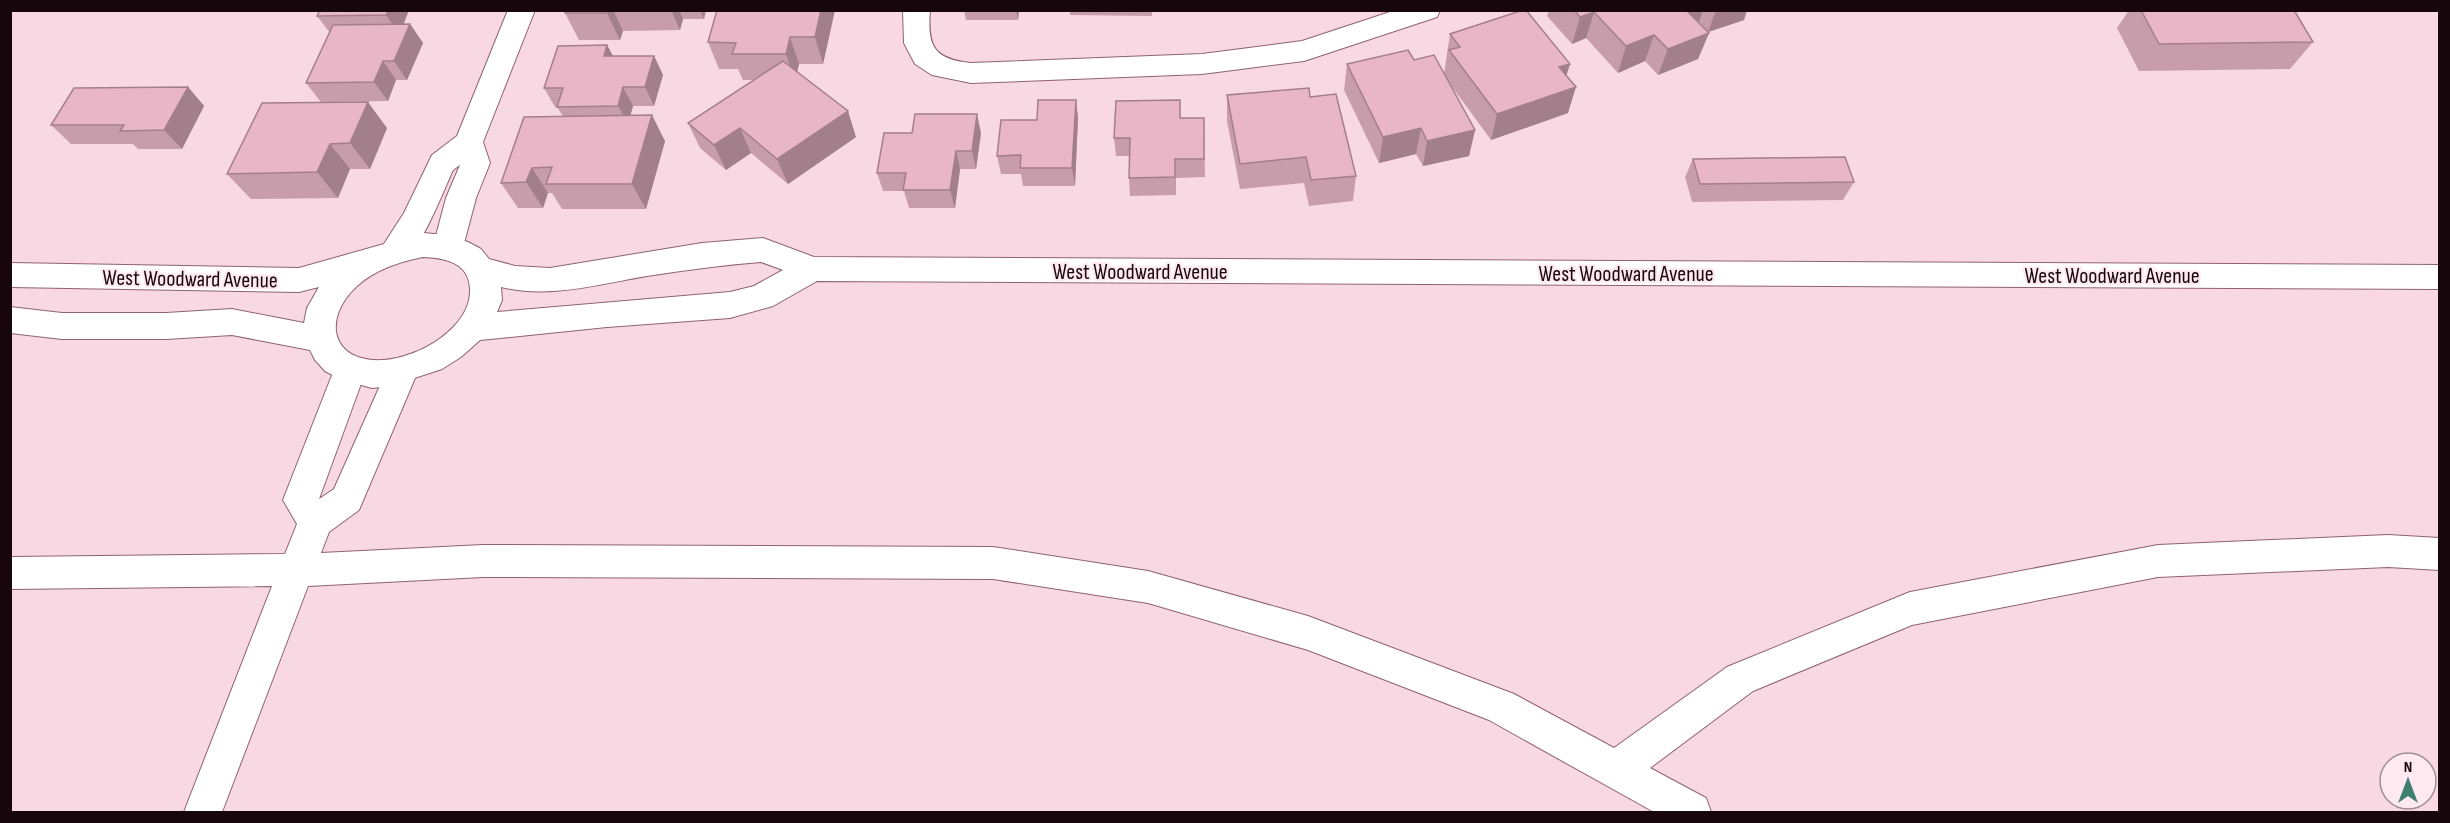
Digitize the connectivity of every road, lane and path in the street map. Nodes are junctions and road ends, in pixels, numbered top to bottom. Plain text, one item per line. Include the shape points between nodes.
1 (522, 10) edge
2 (917, 10) edge
3 (1427, 10) edge
4 (469, 142) junction
5 (448, 247) junction
6 (381, 256) junction
7 (812, 269) junction
8 (481, 270) junction
9 (10, 275) edge
10 (2439, 277) edge
11 (10, 320) edge
12 (472, 328) junction
13 (320, 339) junction
14 (350, 370) junction
15 (402, 371) junction
16 (315, 522) junction
17 (2439, 554) edge
18 (297, 570) junction
19 (10, 573) edge
20 (1616, 770) junction
21 (203, 813) edge
22 (1692, 813) edge

1 - 4 street
2 - 3 street via 914,28 921,53 938,67 971,73 1202,64 1304,51
4 - 5 street via 475,163
4 - 6 street via 442,163 416,219
5 - 6 street via 423,245
5 - 8 street via 468,255
6 - 9 street, West Woodward Avenue via 299,280
6 - 13 street via 344,278 327,299 318,321
7 - 8 street, West Woodward Avenue via 763,250 702,255 550,280 515,278
7 - 10 street, West Woodward Avenue
7 - 12 street, West Woodward Avenue via 762,297 730,305
8 - 12 street via 486,287 483,307
11 - 13 street, West Woodward Avenue via 62,326 166,326 232,321
12 - 15 street via 453,347 429,362
13 - 14 street via 331,360
14 - 15 street via 374,374
14 - 16 street via 300,500
15 - 16 street via 347,499
16 - 18 street
17 - 20 street via 2388,551 2158,561 1910,609 1740,679
18 - 19 street
18 - 20 street via 483,561 993,563 1148,587 1308,633 1500,707
18 - 21 street
20 - 22 street

